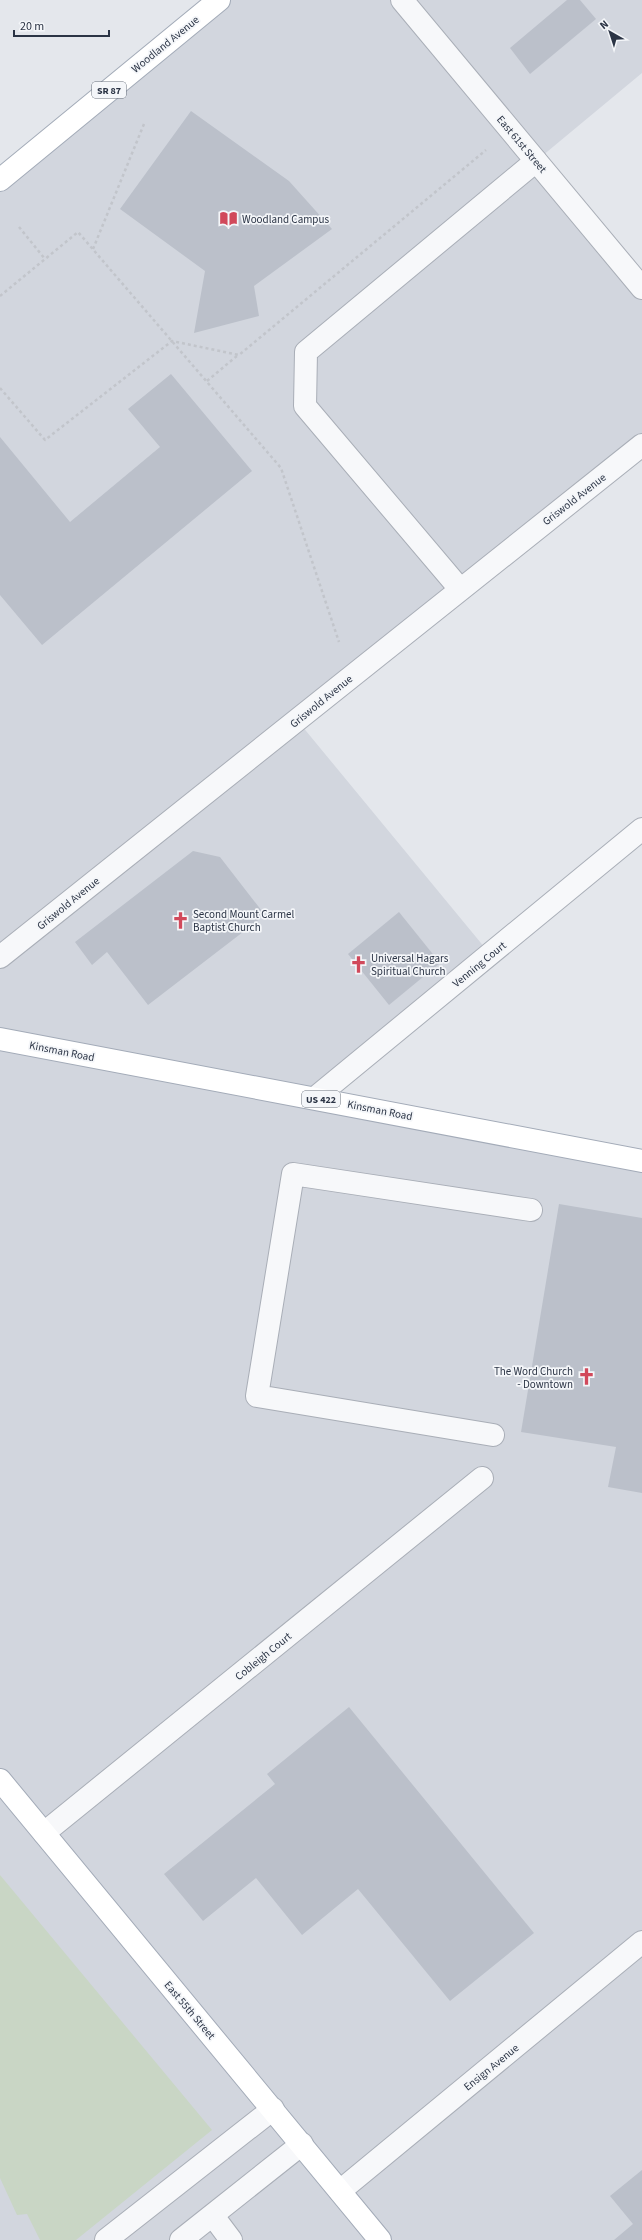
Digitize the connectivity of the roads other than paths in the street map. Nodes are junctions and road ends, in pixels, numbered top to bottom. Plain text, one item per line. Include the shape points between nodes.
1 (219, 0) edge
2 (402, 0) edge
3 (536, 161) junction
4 (0, 180) edge
5 (642, 288) edge
6 (642, 445) edge
7 (460, 589) junction
8 (642, 829) edge
9 (0, 957) edge
10 (0, 1039) edge
11 (315, 1098) junction
12 (642, 1160) edge
13 (531, 1210) dead end
14 (493, 1435) dead end
15 (482, 1478) dead end
16 (0, 1780) edge
17 (44, 1833) junction
18 (642, 1942) edge
19 (273, 2109) junction
20 (302, 2144) junction
21 (340, 2191) junction
22 (213, 2216) junction
23 (106, 2240) edge
24 (181, 2240) edge
25 (231, 2240) edge
26 (380, 2240) edge

1 - 4 main road, Woodland Avenue / SR 87
2 - 3 street, East 61st Street
3 - 5 street, East 61st Street
3 - 7 street via 306,352 305,406
6 - 7 street, Griswold Avenue
7 - 9 street, Griswold Avenue
8 - 11 street, Venning Court
10 - 11 main road, Kinsman Road / US 422
11 - 12 main road, Kinsman Road / US 422
13 - 14 street via 293,1174 256,1396
15 - 17 street, Cobleigh Court
16 - 17 main road, East 55th Street
17 - 19 main road, East 55th Street
18 - 21 street, Ensign Avenue
19 - 20 main road, East 55th Street
19 - 23 street
20 - 21 main road, East 55th Street
20 - 22 street
21 - 26 main road, East 55th Street
22 - 24 street
22 - 25 street

